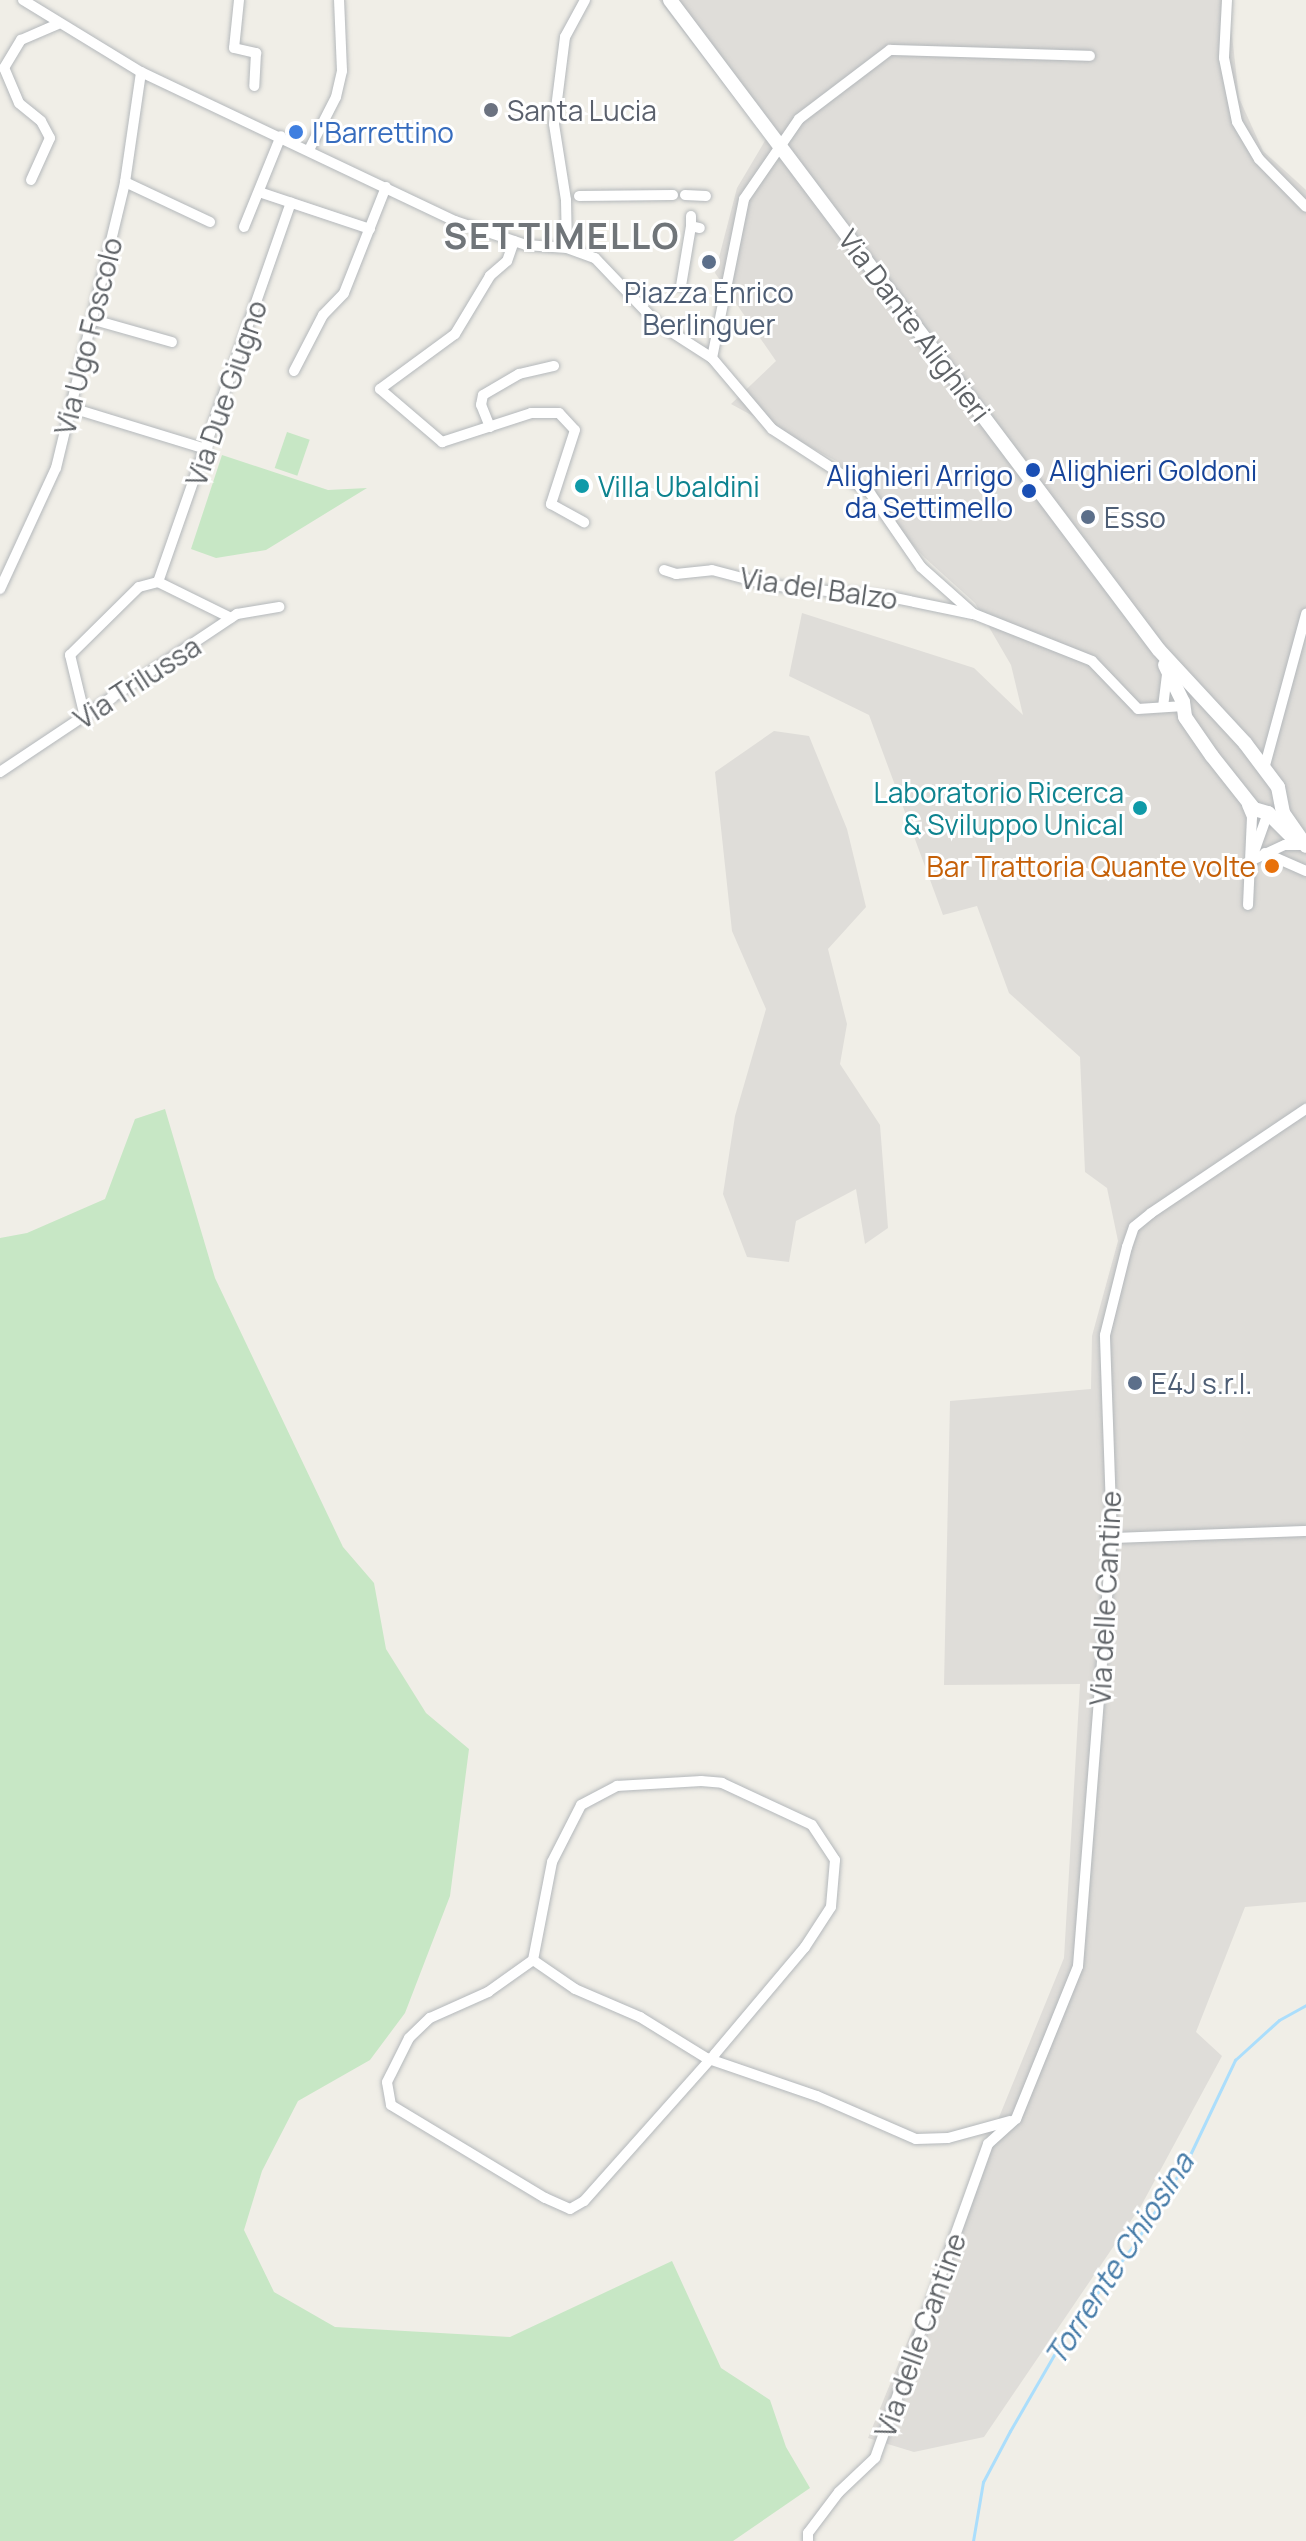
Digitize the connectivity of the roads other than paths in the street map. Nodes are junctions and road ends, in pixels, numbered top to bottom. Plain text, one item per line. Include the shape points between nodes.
1 (23, 0) edge
2 (239, 0) edge
3 (339, 0) edge
4 (585, 0) edge
5 (670, 0) edge
6 (1227, 0) edge
7 (58, 24) junction
8 (1090, 56) dead end
9 (141, 72) junction
10 (254, 86) dead end
11 (281, 136) junction
12 (779, 144) junction
13 (310, 148) junction
14 (31, 180) dead end
15 (125, 182) junction
16 (386, 187) junction
17 (259, 192) junction
18 (673, 195) dead end
19 (685, 195) dead end
20 (572, 196) junction
21 (706, 196) dead end
22 (291, 203) junction
23 (1306, 207) edge
24 (210, 222) dead end
25 (694, 223) dead end
26 (244, 227) dead end
27 (370, 229) junction
28 (514, 241) junction
29 (567, 248) junction
30 (681, 286) dead end
31 (94, 320) junction
32 (172, 342) dead end
33 (712, 358) junction
34 (554, 366) dead end
35 (294, 371) dead end
36 (72, 408) junction
37 (490, 427) junction
38 (206, 449) junction
39 (584, 522) dead end
40 (664, 570) dead end
41 (158, 582) junction
42 (0, 589) edge
43 (279, 607) dead end
44 (974, 614) junction
45 (1306, 614) edge
46 (231, 618) junction
47 (1159, 650) junction
48 (1167, 670) junction
49 (1208, 699) junction
50 (1184, 706) junction
51 (1163, 707) junction
52 (85, 717) junction
53 (1271, 736) junction
54 (1245, 743) junction
55 (1264, 769) junction
56 (0, 772) edge
57 (1240, 792) junction
58 (1281, 800) junction
59 (1268, 813) junction
60 (1305, 847) edge
61 (1265, 853) junction
62 (1250, 861) junction
63 (1306, 871) edge
64 (1248, 905) dead end
65 (1306, 1109) edge
66 (1306, 1531) edge
67 (1112, 1538) junction
68 (533, 1960) junction
69 (706, 2058) junction
70 (1016, 2119) junction
71 (808, 2537) edge
72 (797, 2541) edge

1 - 7 street
2 - 10 street via 234,48 256,53
3 - 13 street via 342,71 336,97
4 - 20 street via 565,37 554,122
5 - 12 main road, Via Dante Alighieri
6 - 23 street via 1224,58 1237,122 1259,159
7 - 9 street
7 - 14 street via 21,40 4,70 19,103 41,121 50,138
8 - 12 street via 890,50 799,119
9 - 11 street
9 - 15 street, Via Ugo Foscolo
11 - 13 street
11 - 17 street
12 - 33 street via 744,199
12 - 47 main road, Via Dante Alighieri
13 - 16 street
15 - 24 street
15 - 31 street, Via Ugo Foscolo
16 - 27 street
16 - 28 street via 455,221
17 - 22 street
17 - 26 street
18 - 20 street
19 - 21 street
20 - 29 street
22 - 27 street
22 - 38 street, Via Due Giugno
25 - 30 street
27 - 35 street via 344,293 323,315
28 - 29 street
28 - 37 street via 507,261 490,276 455,334 380,389 442,442
29 - 33 street via 595,258 656,322 690,339
31 - 32 street
31 - 36 street, Via Ugo Foscolo
33 - 44 street via 772,429 870,493 921,567
34 - 37 street via 519,374 483,395 481,405
36 - 38 street
36 - 42 street, Via Ugo Foscolo via 56,468
37 - 39 street via 549,411 568,419 575,430 551,504
38 - 41 street, Via Due Giugno
40 - 44 street, Via del Balzo via 712,570 769,585 895,598
41 - 46 street
41 - 52 street via 139,587 70,655
43 - 46 street, Via Trilussa
44 - 51 street via 1092,661 1138,709
45 - 53 street
46 - 52 street, Via Trilussa
47 - 48 main road, Via Dante Alighieri
47 - 49 main road, Via Dante Alighieri
48 - 50 main road, Via Dante Alighieri
48 - 51 street
49 - 50 main road via 1193,697
49 - 54 main road, Via Dante Alighieri
50 - 51 street
50 - 57 main road, Via Dante Alighieri via 1185,717
52 - 56 street, Via Trilussa via 22,753
53 - 54 street
53 - 55 street
54 - 55 main road, Via Dante Alighieri
55 - 58 main road, Via Dante Alighieri
57 - 59 main road, Via Dante Alighieri via 1257,811
57 - 62 street via 1252,817
58 - 59 main road
58 - 60 main road, Via Dante Alighieri via 1283,813
59 - 60 main road, Via Dante Alighieri
59 - 62 street
60 - 61 street
61 - 62 street
61 - 63 street
62 - 64 street
65 - 67 street, Via delle Cantine via 1134,1227 1105,1335
66 - 67 street
67 - 70 street, Via delle Cantine via 1078,1966
68 - 69 street via 575,1989 640,2017
68 - 69 street via 488,1992 430,2018 409,2038 387,2082 391,2105 570,2209 625,2156
68 - 69 street via 561,1836 581,1805 599,1793 617,1786 722,1783 812,1825 835,1860 831,1907 805,1947
69 - 70 street via 817,2096 916,2139 959,2136
70 - 71 street, Via delle Cantine via 988,2144 875,2458 839,2492
71 - 72 street, Via delle Cantine

